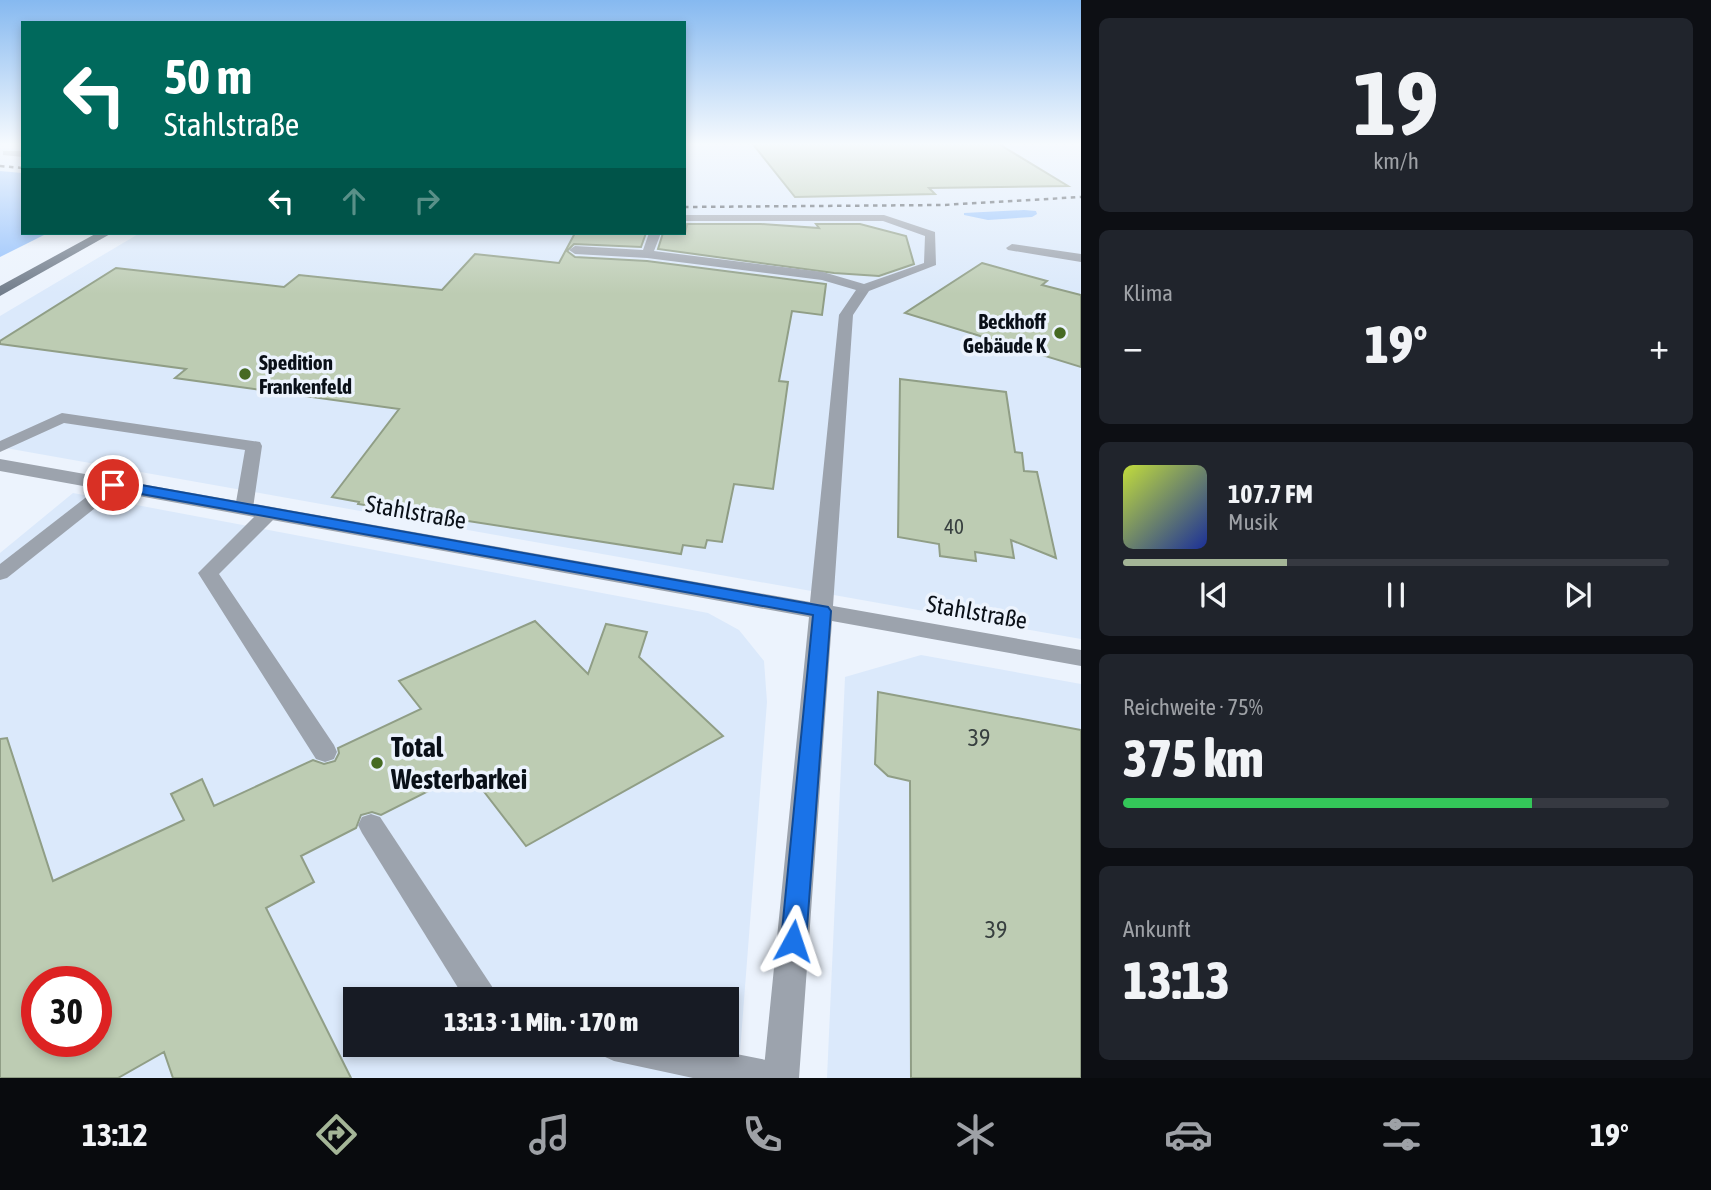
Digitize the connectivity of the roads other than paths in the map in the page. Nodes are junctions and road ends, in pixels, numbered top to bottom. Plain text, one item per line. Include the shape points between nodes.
1 (686, 218) edge
2 (102, 235) edge
3 (653, 235) edge
4 (1012, 248) dead end
5 (575, 250) dead end
6 (647, 254) junction
7 (1081, 258) edge
8 (864, 288) junction
9 (0, 292) edge
10 (846, 315) joint
11 (0, 447) edge
12 (0, 464) edge
13 (113, 485) junction
14 (244, 509) junction
15 (269, 513) junction
16 (0, 574) edge
17 (822, 611) junction
18 (1081, 658) edge
19 (325, 752) dead end
20 (371, 825) dead end
21 (474, 987) edge
22 (671, 1057) edge
23 (771, 1078) edge
24 (781, 1078) edge

1 - 8 lane via 884,218 931,234 930,265
2 - 9 main road
3 - 6 lane
4 - 7 lane
5 - 6 lane
6 - 8 lane via 823,276
8 - 10 lane
10 - 17 street
11 - 14 lane via 62,418 254,446
12 - 13 street, Stahlstraße
13 - 14 street, Stahlstraße
13 - 16 lane
14 - 15 street, Stahlstraße
15 - 17 street, Stahlstraße
15 - 19 lane via 208,573
17 - 18 street, Stahlstraße
17 - 24 street
20 - 21 lane
22 - 23 lane

